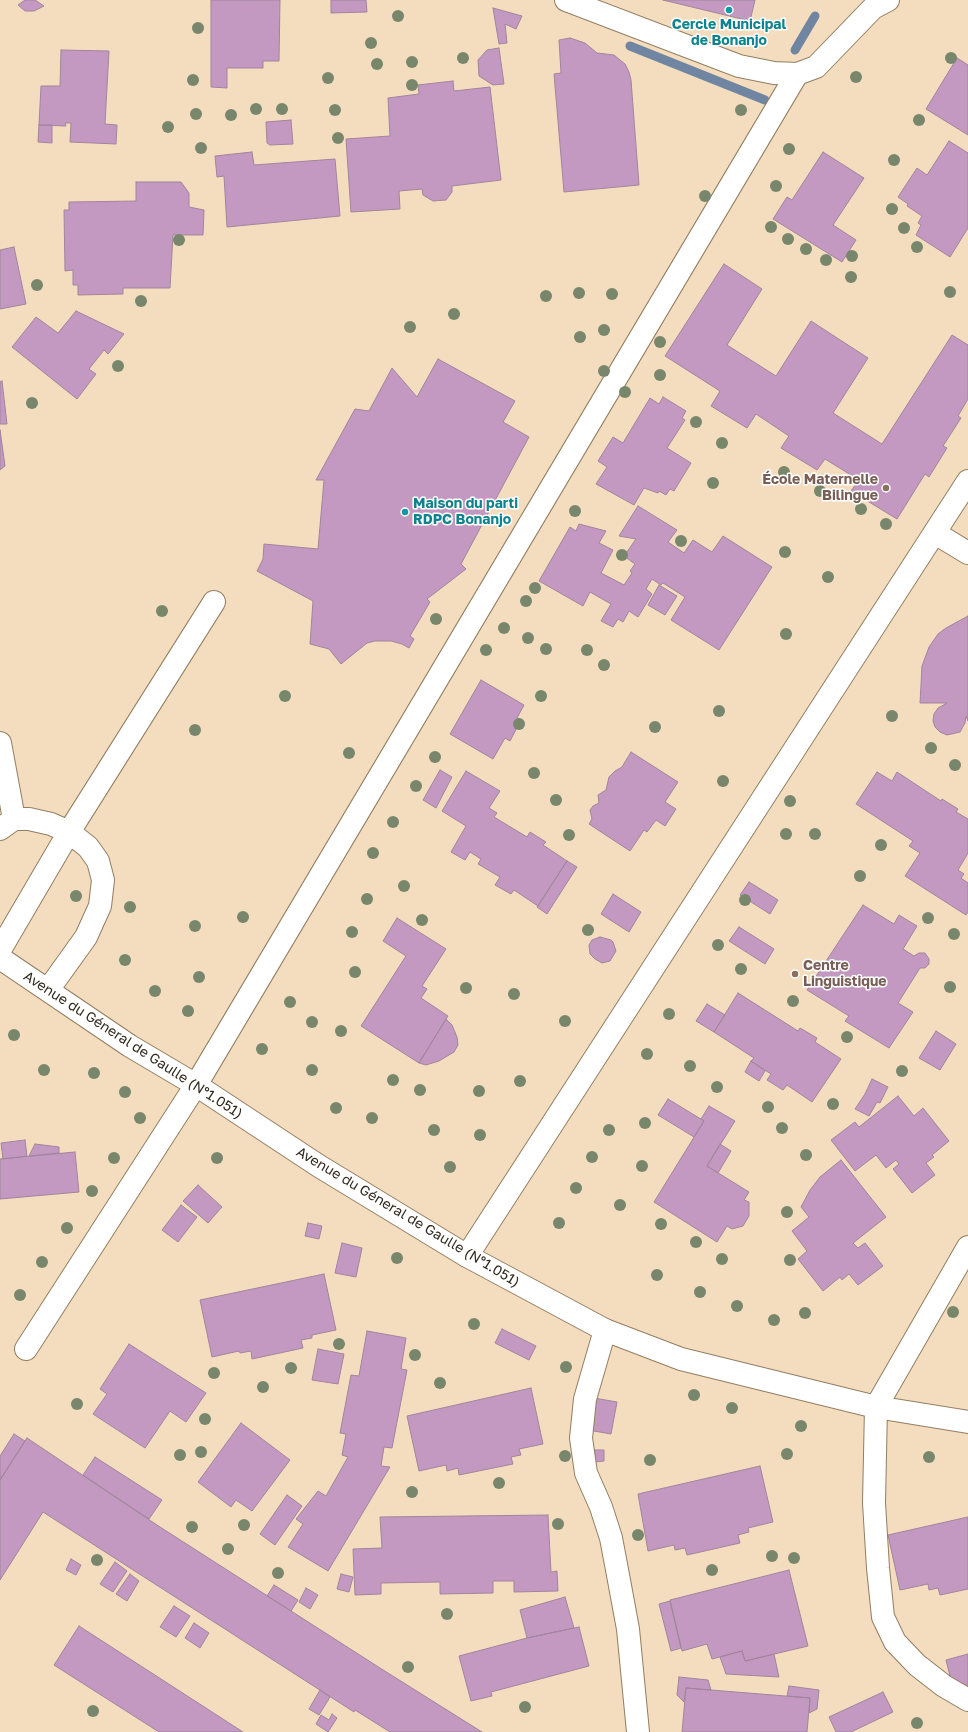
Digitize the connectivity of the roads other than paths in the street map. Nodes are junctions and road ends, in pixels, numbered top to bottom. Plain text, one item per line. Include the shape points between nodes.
1 (566, 0) edge
2 (888, 0) edge
3 (797, 74) junction
4 (968, 482) edge
5 (935, 533) junction
6 (968, 553) edge
7 (214, 602) dead end
8 (0, 743) edge
9 (7, 824) edge
10 (69, 832) junction
11 (0, 950) edge
12 (0, 958) edge
13 (48, 990) junction
14 (196, 1085) junction
15 (968, 1247) edge
16 (467, 1256) junction
17 (605, 1330) junction
18 (26, 1350) dead end
19 (876, 1407) junction
20 (968, 1422) edge
21 (968, 1700) edge
22 (638, 1732) edge

1 - 3 street via 739,66 774,74
2 - 3 street via 873,8 816,67
3 - 14 street
4 - 5 street
5 - 6 street
5 - 16 street
7 - 10 street
8 - 9 street
9 - 10 street via 29,819 51,824
10 - 11 street
10 - 13 street via 88,847 98,861 103,880 100,906 86,937
12 - 13 street, Avenue du Géneral de Gaulle (N°1.051)
13 - 14 street, Avenue du Géneral de Gaulle (N°1.051) via 130,1046
14 - 16 street, Avenue du Géneral de Gaulle (N°1.051) via 319,1166
14 - 18 street
15 - 19 street
16 - 17 street, Avenue du Géneral de Gaulle (N°1.051)
17 - 19 street, Avenue du Géneral de Gaulle (N°1.051) via 681,1359
17 - 22 street via 585,1399 581,1438 586,1473 601,1507 618,1575 628,1629
19 - 20 street, Avenue du Géneral de Gaulle (N°1.051)
19 - 21 street via 874,1503 883,1617 895,1642 917,1665 944,1686

